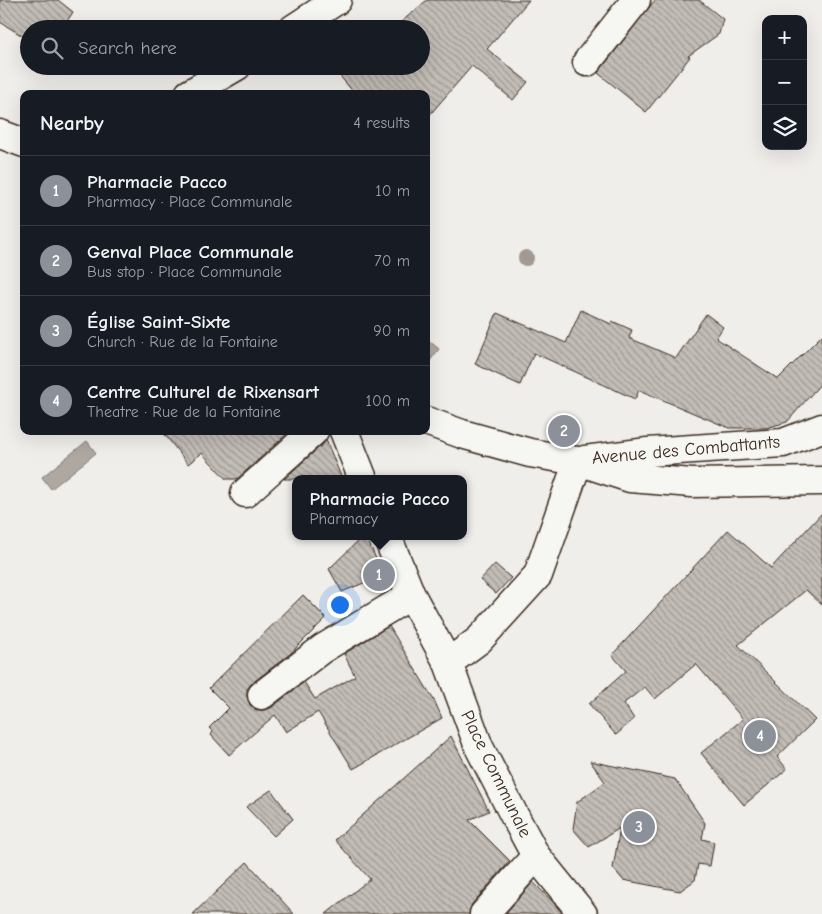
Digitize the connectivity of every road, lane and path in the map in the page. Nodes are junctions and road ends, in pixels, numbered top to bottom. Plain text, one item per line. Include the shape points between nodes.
1 (337, 0) edge
2 (636, 0) edge
3 (307, 20) edge
4 (587, 62) dead end
5 (222, 75) edge
6 (196, 90) edge
7 (0, 134) edge
8 (20, 142) edge
9 (430, 422) edge
10 (822, 428) edge
11 (309, 435) edge
12 (346, 435) edge
13 (578, 461) junction
14 (361, 475) edge
15 (822, 481) edge
16 (245, 492) dead end
17 (389, 540) edge
18 (411, 595) junction
19 (448, 663) junction
20 (262, 695) dead end
21 (536, 856) junction
22 (484, 914) edge
23 (583, 914) edge

1 - 3 street
2 - 4 street
5 - 6 street
7 - 8 street
9 - 13 street via 530,453
10 - 13 street, Avenue des Combattants via 783,443 648,452
11 - 16 street
12 - 14 street
13 - 15 street via 638,479 692,483
13 - 19 street via 538,575 479,640
17 - 18 street, Place Communale
18 - 19 street, Place Communale
18 - 20 street via 322,649
19 - 21 street, Place Communale via 479,747
21 - 22 street
21 - 23 street, Place Communale

